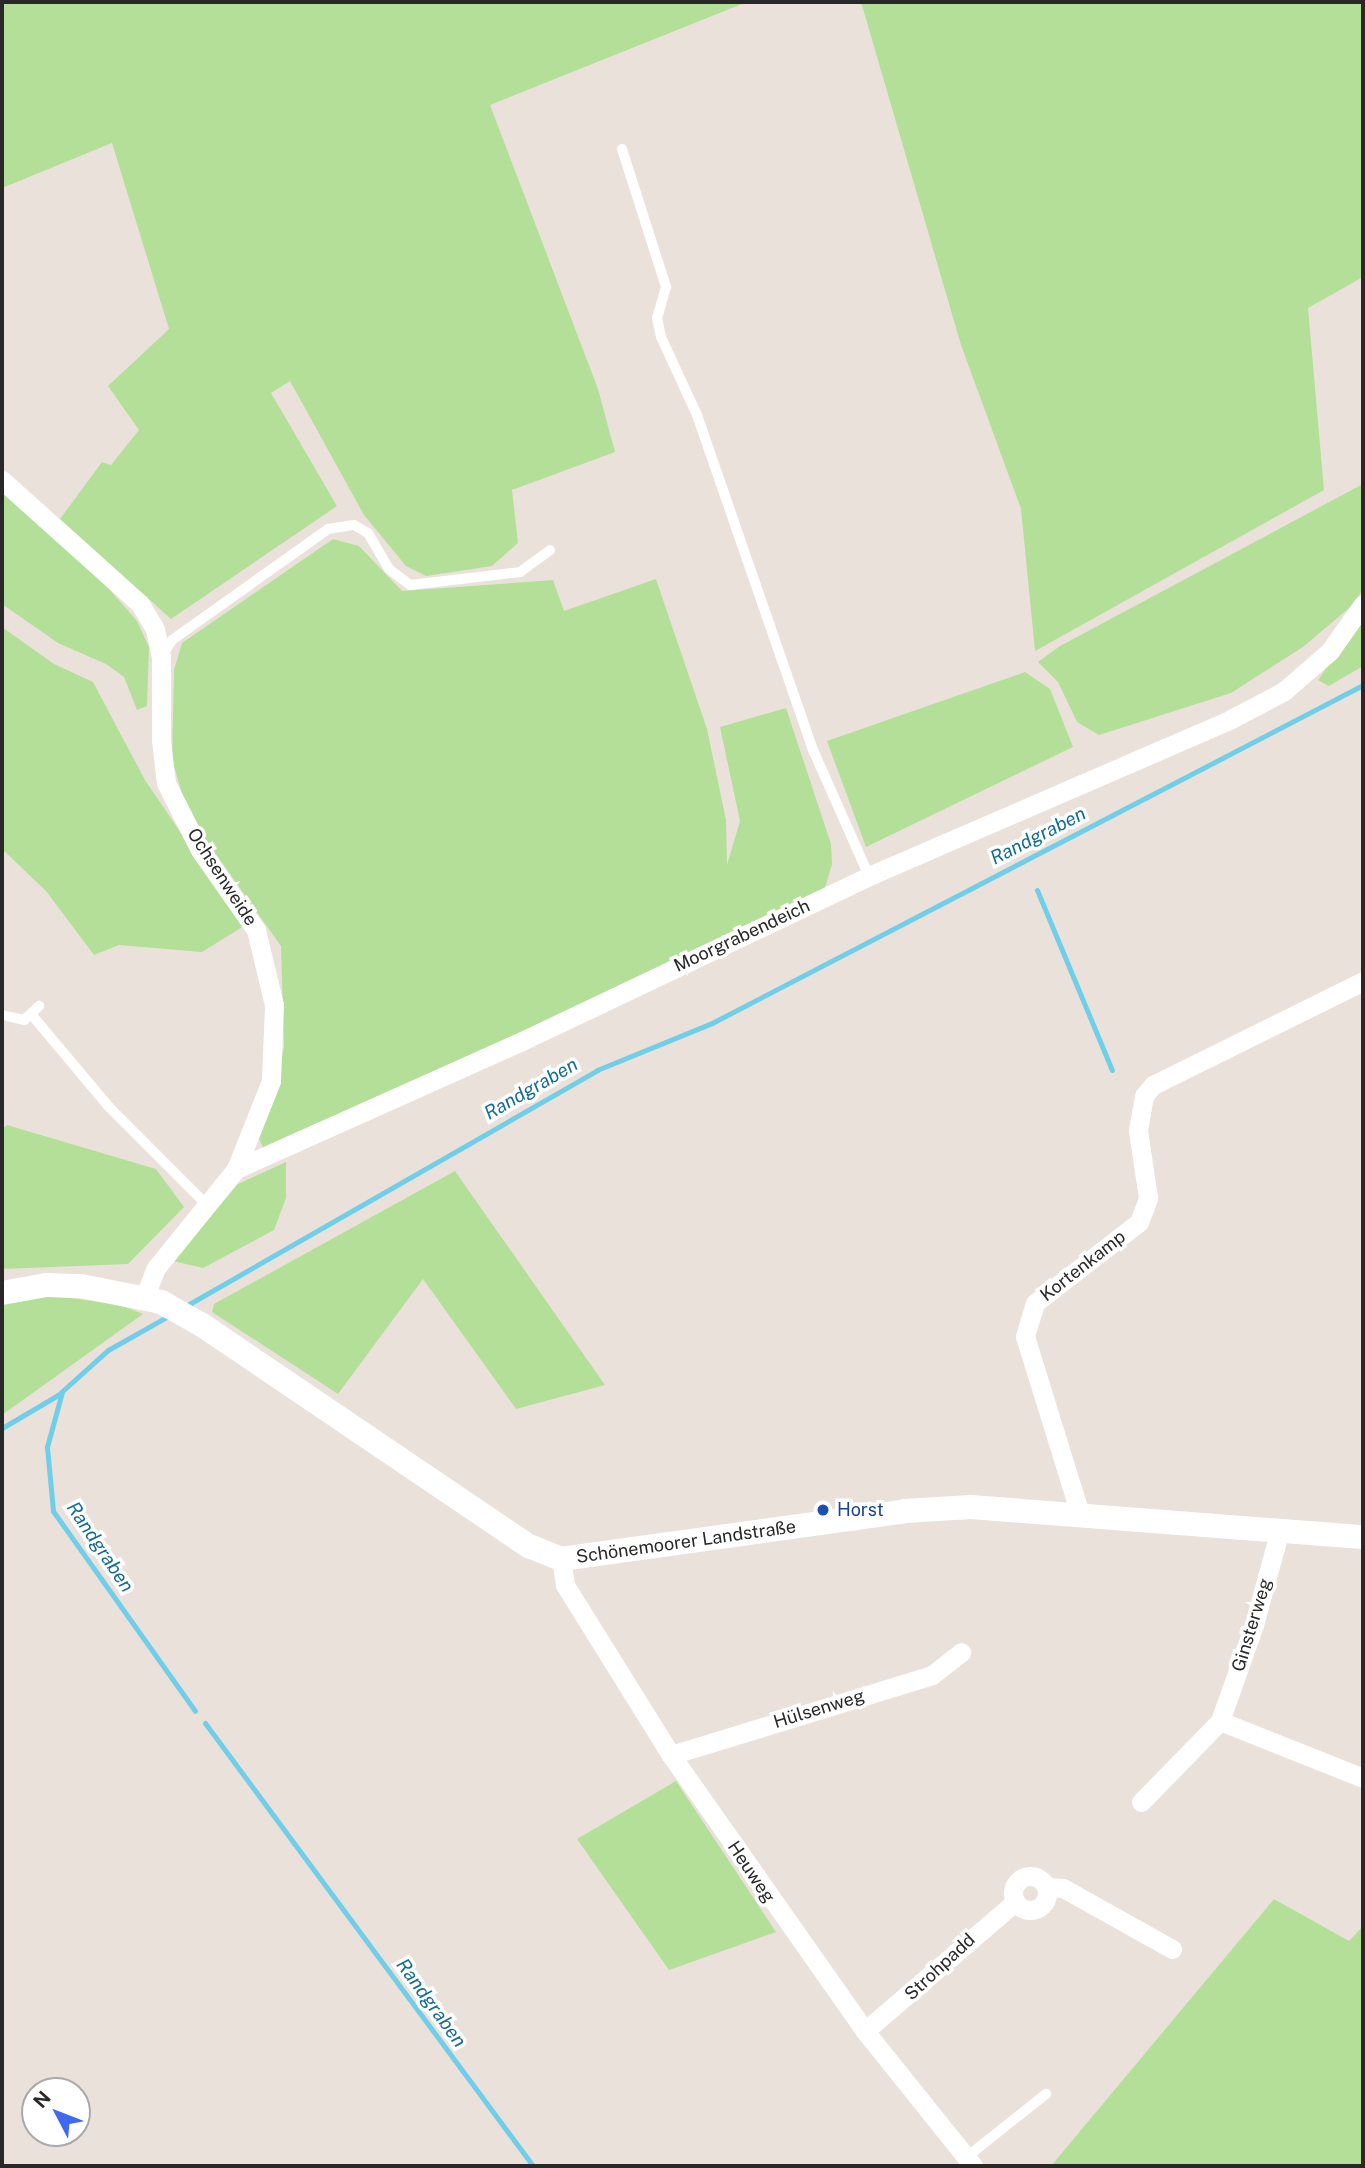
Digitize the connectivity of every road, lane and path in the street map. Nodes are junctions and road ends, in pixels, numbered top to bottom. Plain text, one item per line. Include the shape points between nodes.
1 (622, 149) dead end
2 (2, 480) edge
3 (550, 550) dead end
4 (1363, 604) edge
5 (161, 657) junction
6 (869, 876) junction
7 (1363, 981) edge
8 (39, 1006) dead end
9 (31, 1014) junction
10 (2, 1015) edge
11 (236, 1169) junction
12 (206, 1204) junction
13 (2, 1293) edge
14 (153, 1299) junction
15 (1080, 1514) junction
16 (1280, 1529) junction
17 (1363, 1537) edge
18 (561, 1559) junction
19 (961, 1652) dead end
20 (1220, 1721) junction
21 (671, 1755) junction
22 (1363, 1778) edge
23 (1142, 1802) dead end
24 (1172, 1949) dead end
25 (865, 2031) junction
26 (1046, 2094) dead end
27 (970, 2161) edge

1 - 6 lane via 666,287 657,318 661,337 702,428 814,752
2 - 5 street, Ochsenweide via 140,604 155,629
3 - 5 lane via 520,572 410,584 388,569 368,533 354,526 328,529 172,640
4 - 6 street, Moorgrabendeich via 1330,651 1284,691 1231,719
5 - 11 street, Ochsenweide via 166,783 201,849 256,930 274,1005 271,1081
6 - 11 street, Moorgrabendeich via 522,1041
7 - 15 street, Kortenkamp via 1153,1085 1144,1096 1138,1130 1148,1198 1139,1222 1035,1303 1025,1336
8 - 9 lane
9 - 10 lane via 24,1020
9 - 12 lane via 110,1108
11 - 12 street, Moorgrabendeich
12 - 14 street, Moorgrabendeich via 156,1268
13 - 14 street, Schönemoorer Landstraße via 46,1284
14 - 18 street, Schönemoorer Landstraße via 202,1325 529,1546
15 - 16 street, Schönemoorer Landstraße
15 - 18 street, Schönemoorer Landstraße via 971,1507
16 - 17 street, Schönemoorer Landstraße
16 - 20 street, Ginsterweg via 1254,1625
18 - 21 street, Heuweg via 565,1585
19 - 21 street, Hülsenweg via 932,1675
20 - 22 street
20 - 23 street, Ginsterweg
21 - 25 street, Heuweg
24 - 25 street, Strohpadd via 1063,1888 1046,1887 1036,1877 1019,1879 1013,1890 1015,1902
25 - 27 street, Heuweg
26 - 27 lane

